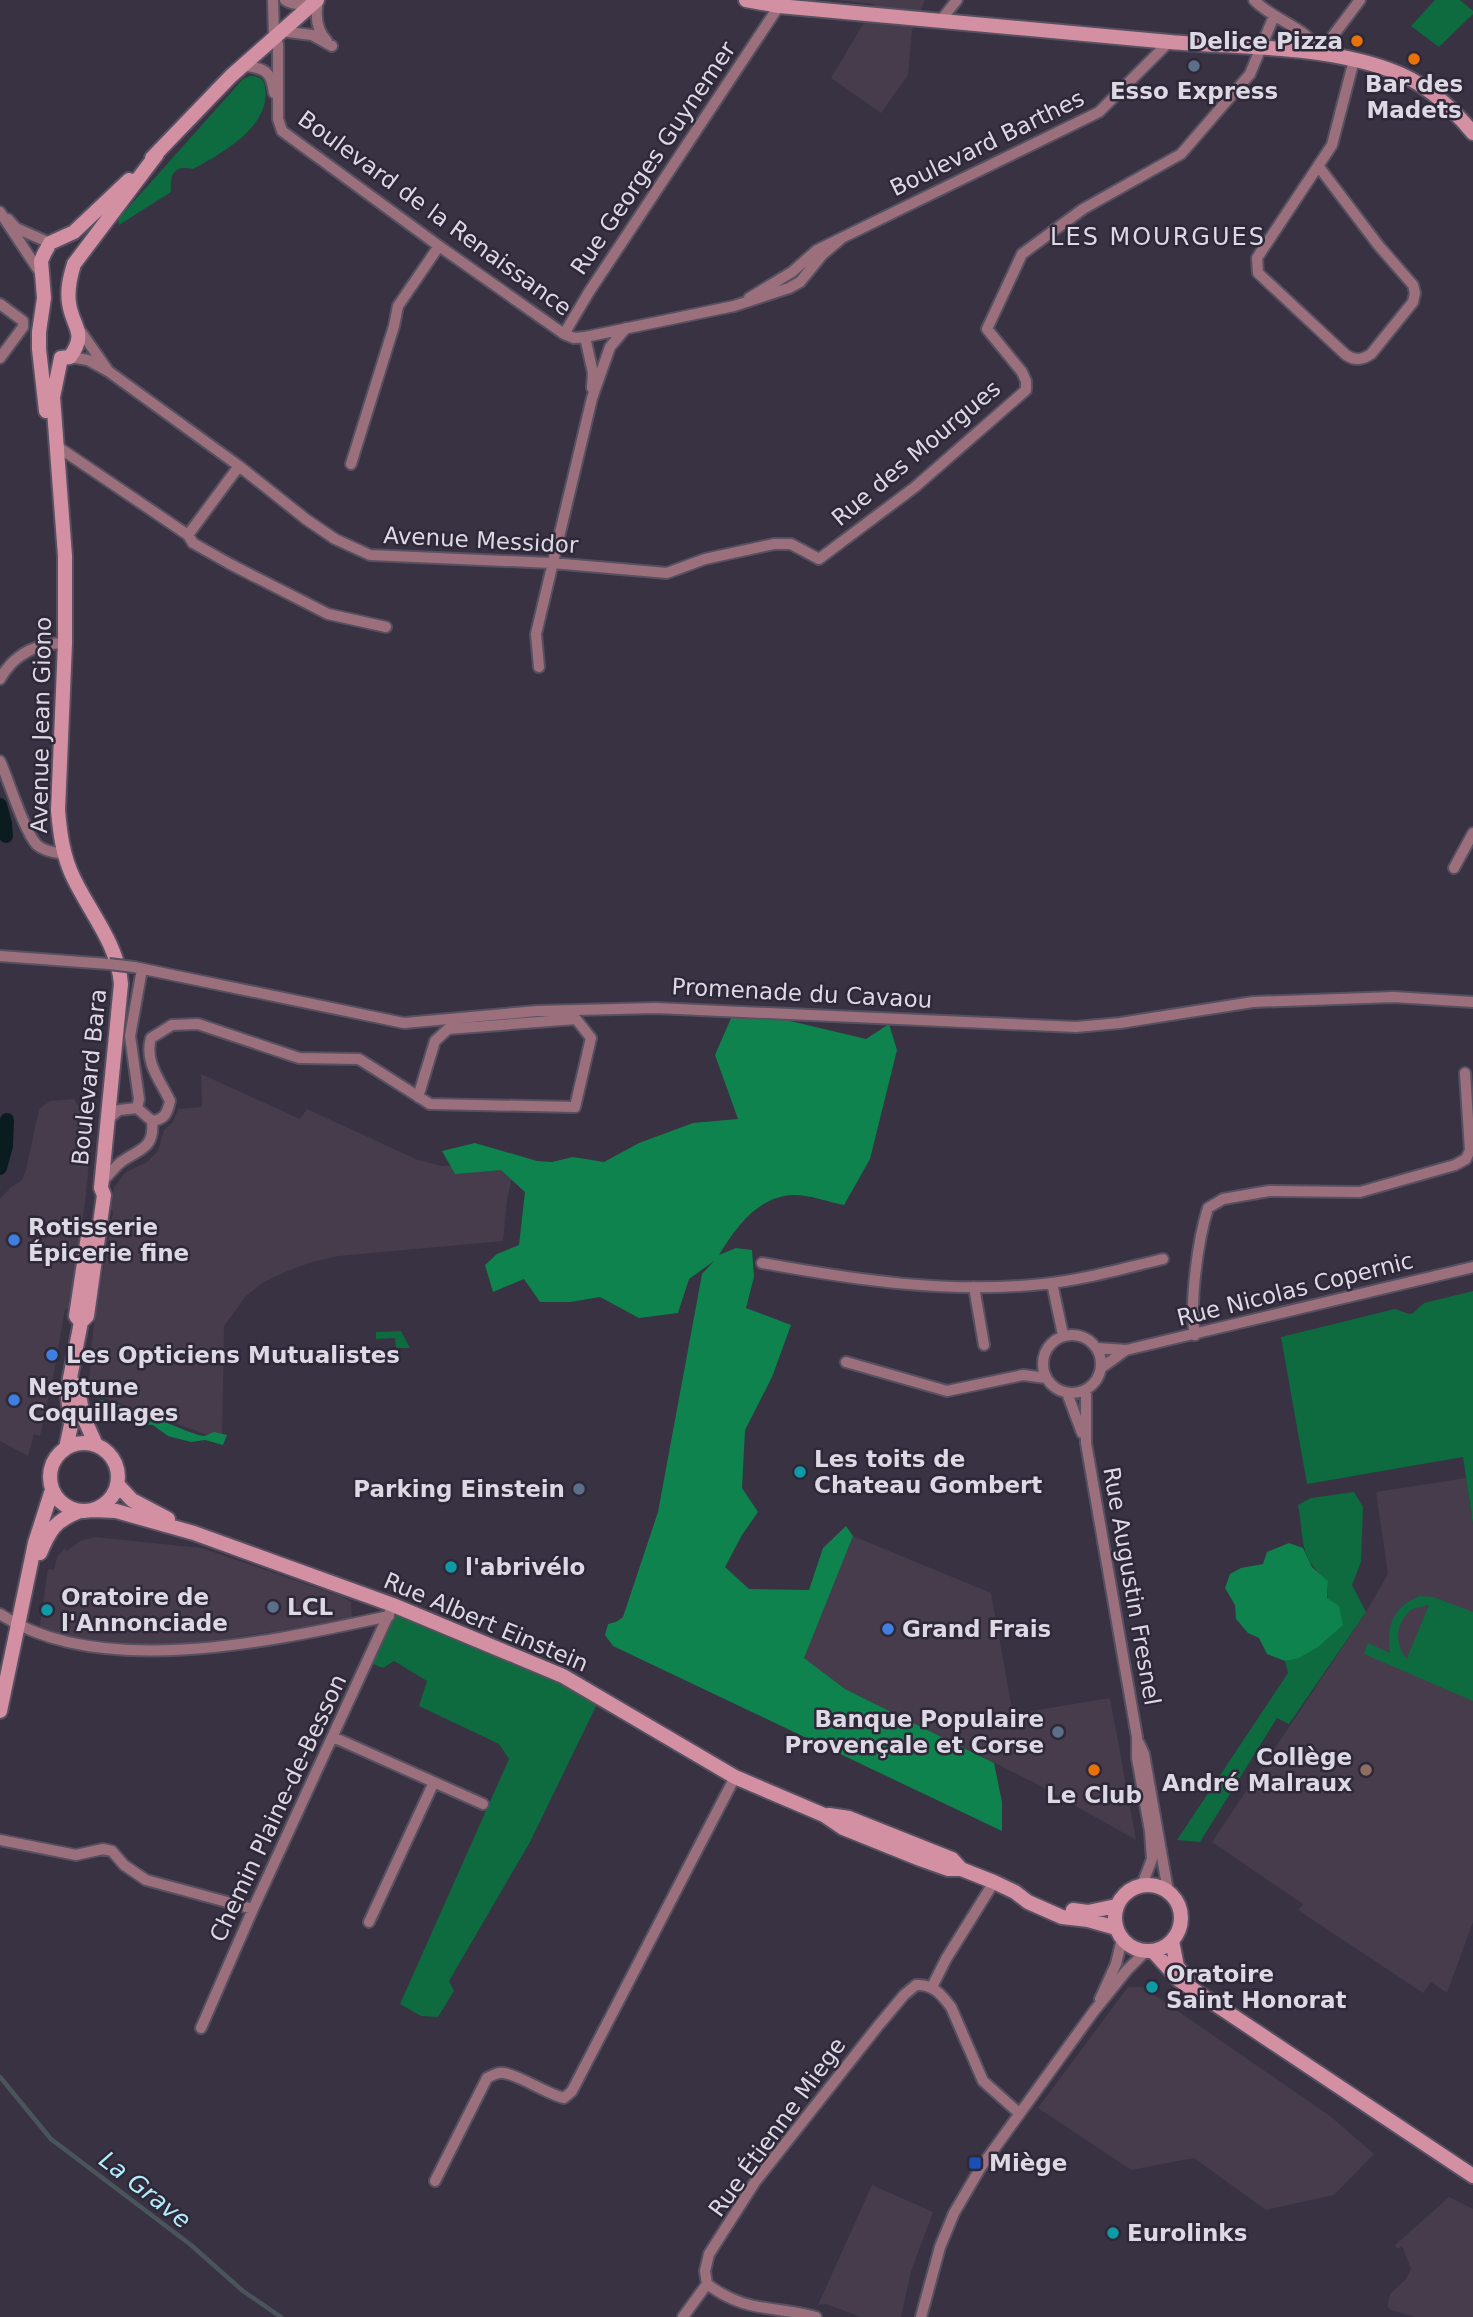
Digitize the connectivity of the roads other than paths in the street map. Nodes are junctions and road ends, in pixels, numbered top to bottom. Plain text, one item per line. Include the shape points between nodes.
1 (273, 0) edge
2 (285, 0) edge
3 (317, 0) edge
4 (746, 0) edge
5 (957, 0) edge
6 (1254, 0) edge
7 (1360, 0) edge
8 (779, 6) junction
9 (1274, 16) junction
10 (941, 20) junction
11 (277, 33) junction
12 (1168, 42) junction
13 (1262, 49) junction
14 (1321, 54) junction
15 (1354, 60) junction
16 (242, 65) junction
17 (278, 106) junction
18 (1473, 133) edge
19 (157, 153) junction
20 (1319, 167) junction
21 (0, 211) edge
22 (54, 242) junction
23 (439, 246) junction
24 (74, 264) junction
25 (43, 277) junction
26 (0, 304) edge
27 (627, 328) junction
28 (79, 329) junction
29 (564, 334) junction
30 (585, 337) junction
31 (39, 349) junction
32 (65, 357) junction
33 (0, 358) edge
34 (108, 371) junction
35 (592, 398) junction
36 (58, 447) junction
37 (351, 464) dead end
38 (239, 466) junction
39 (62, 508) junction
40 (188, 535) junction
41 (819, 559) joint
42 (552, 563) junction
43 (386, 627) dead end
44 (65, 643) junction
45 (539, 667) dead end
46 (0, 679) edge
47 (0, 761) edge
48 (1473, 833) edge
49 (64, 854) junction
50 (1454, 868) dead end
51 (0, 956) edge
52 (126, 968) junction
53 (1473, 1002) edge
54 (1465, 1073) dead end
55 (418, 1097) junction
56 (137, 1108) junction
57 (107, 1120) junction
58 (152, 1122) junction
59 (101, 1185) junction
60 (1163, 1259) dead end
61 (762, 1263) dead end
62 (1473, 1267) edge
63 (1052, 1283) junction
64 (974, 1287) junction
65 (1063, 1335) junction
66 (1195, 1335) junction
67 (984, 1345) dead end
68 (1097, 1349) junction
69 (1126, 1350) junction
70 (1042, 1361) junction
71 (846, 1363) dead end
72 (1101, 1368) junction
73 (1023, 1375) junction
74 (70, 1378) junction
75 (1046, 1378) junction
76 (1086, 1390) junction
77 (1067, 1393) junction
78 (1086, 1443) junction
79 (96, 1445) junction
80 (66, 1448) junction
81 (117, 1484) junction
82 (52, 1490) junction
83 (87, 1510) junction
84 (194, 1532) junction
85 (28, 1581) junction
86 (391, 1611) junction
87 (0, 1614) edge
88 (18, 1626) junction
89 (0, 1711) edge
90 (1137, 1737) junction
91 (333, 1738) junction
92 (735, 1777) junction
93 (434, 1782) junction
94 (483, 1804) dead end
95 (0, 1840) edge
96 (994, 1882) junction
97 (1142, 1885) junction
98 (1168, 1891) junction
99 (1015, 1892) junction
100 (1116, 1906) junction
101 (253, 1909) junction
102 (369, 1922) dead end
103 (1119, 1933) junction
104 (1172, 1941) junction
105 (1150, 1951) junction
106 (932, 1987) junction
107 (1196, 1991) junction
108 (1094, 2011) junction
109 (201, 2028) dead end
110 (1019, 2113) junction
111 (1473, 2176) edge
112 (435, 2180) dead end
113 (707, 2284) junction
114 (682, 2317) edge
115 (816, 2317) edge
116 (921, 2317) edge

1 - 11 street
2 - 3 street via 299,4
3 - 11 street
3 - 11 street via 320,34 332,46 312,35
4 - 8 street
5 - 10 street
6 - 9 street
7 - 14 street
8 - 10 street
8 - 29 street, Rue Georges Guynemer
9 - 13 street
9 - 14 street via 1314,40
10 - 12 street
11 - 16 street
11 - 17 street
12 - 13 street
12 - 27 street, Boulevard Barthes via 1099,112 842,238 800,282 761,299
13 - 14 street
13 - 41 street, Rue des Mourgues via 1250,74 1181,154 1083,209 1022,254 986,329 1023,372 1026,390 915,487
14 - 15 street
15 - 18 street via 1423,86
15 - 20 street via 1332,145
16 - 17 street, Boulevard de la Renaissance via 267,72
16 - 19 street
17 - 23 street, Boulevard de la Renaissance via 282,131
19 - 22 street via 74,232
19 - 24 street
20 - 20 street via 1415,293 1413,302 1364,359 1346,355 1258,273 1257,258
21 - 22 street via 16,228
21 - 25 street
22 - 24 street via 71,251
22 - 25 street, Avenue Jean Giono via 41,261
23 - 29 street, Boulevard de la Renaissance
23 - 37 street via 398,306
24 - 28 street via 69,304
25 - 31 street, Avenue Jean Giono
26 - 33 street via 23,321
27 - 30 street, Boulevard Barthes
27 - 35 street via 610,347
28 - 32 street, Avenue Jean Giono via 79,340
28 - 34 street, Avenue Messidor
29 - 30 street, Boulevard de la Renaissance
30 - 35 street via 593,373
31 - 32 street
31 - 39 street, Avenue Jean Giono
32 - 34 street, Avenue Messidor via 88,360
32 - 36 street, Avenue Jean Giono via 54,397
34 - 38 street, Avenue Messidor
35 - 42 street
36 - 39 street, Avenue Jean Giono
36 - 40 street
38 - 40 street
38 - 42 street, Avenue Messidor via 335,539 370,555
39 - 44 street, Avenue Jean Giono
40 - 43 street via 193,543 230,564 328,614
41 - 42 street, Avenue Messidor via 791,544 774,544 705,559 667,573
42 - 45 street via 536,634
44 - 46 street via 38,645 19,657
44 - 49 street, Avenue Jean Giono via 58,810
47 - 49 street via 37,844
48 - 50 street
49 - 52 street, Avenue Jean Giono
51 - 52 street, Promenade du Cavaou
52 - 53 street, Promenade du Cavaou via 404,1023 537,1011 656,1008 1076,1027 1253,1002 1394,997
52 - 56 street
52 - 57 street, Boulevard Bara
54 - 66 street via 1470,1150 1466,1159 1455,1165 1360,1192 1269,1191 1223,1199 1208,1208 1192,1318
55 - 55 street via 430,1104 456,1106 575,1107 591,1038 576,1019 448,1029 435,1041
55 - 58 street via 359,1059 299,1058 184,1023 151,1038 150,1063 170,1101 163,1119
56 - 57 street via 119,1111
56 - 58 street
57 - 59 street, Boulevard Bara
58 - 59 street via 153,1133 142,1151 120,1163
59 - 74 street, Boulevard Bara via 104,1195 87,1316 81,1322
60 - 63 street
61 - 64 street via 894,1284
62 - 66 street, Rue Nicolas Copernic
63 - 64 street
63 - 65 street
64 - 67 street
65 - 68 street via 1083,1336
65 - 70 street via 1047,1346
66 - 69 street, Rue Nicolas Copernic
68 - 69 street, Rue Nicolas Copernic
68 - 72 street
69 - 72 street, Rue Nicolas Copernic
70 - 73 street
70 - 75 street
71 - 73 street via 947,1391
72 - 76 street
73 - 75 street
74 - 79 street
74 - 80 street, Boulevard Bara via 71,1425
75 - 77 street
76 - 77 street
76 - 78 street, Rue Augustin Fresnel
77 - 78 street, Rue Augustin Fresnel
78 - 90 street, Rue Augustin Fresnel
79 - 80 street
79 - 81 street via 113,1460
80 - 82 street via 53,1462
81 - 83 street via 104,1504
81 - 84 street, Rue Albert Einstein via 132,1500
82 - 83 street via 68,1508
82 - 85 street
83 - 84 street, Rue Albert Einstein via 116,1511
83 - 85 street via 58,1522 51,1530
84 - 86 street, Rue Albert Einstein
85 - 88 street
86 - 88 street via 294,1635 167,1651 95,1646 46,1637
86 - 91 street, Chemin Plaine-de-Besson
86 - 92 street, Rue Albert Einstein via 563,1676
87 - 88 street
88 - 89 street
90 - 97 street, Rue Augustin Fresnel via 1152,1859
90 - 98 street, Rue Augustin Fresnel via 1144,1754
91 - 93 street
91 - 101 street, Chemin Plaine-de-Besson
92 - 96 street, Rue Albert Einstein via 824,1815 849,1818 952,1859 961,1869
92 - 112 street via 572,2091 565,2098 506,2073 487,2078
93 - 94 street
93 - 102 street
95 - 101 street via 76,1855 103,1849 146,1880
96 - 99 street, Rue Albert Einstein
96 - 106 street
97 - 98 street
97 - 100 street via 1129,1890
98 - 104 street via 1178,1903 1181,1917
99 - 100 street, Rue Albert Einstein via 1030,1893 1078,1912
99 - 103 street, Rue Albert Einstein via 1062,1917 1088,1920
100 - 103 street
101 - 109 street, Chemin Plaine-de-Besson
103 - 105 street via 1133,1948
103 - 108 street via 1116,1964
104 - 105 street
104 - 107 street via 1177,1966
105 - 107 street
105 - 108 street via 1127,1970
106 - 110 street via 951,2007 982,2081
106 - 113 street, Rue Étienne Miege via 916,1985 904,1995 755,2182 709,2254
107 - 111 street
108 - 110 street
110 - 116 street via 954,2213
113 - 114 street, Rue Étienne Miege
113 - 115 street via 747,2306

